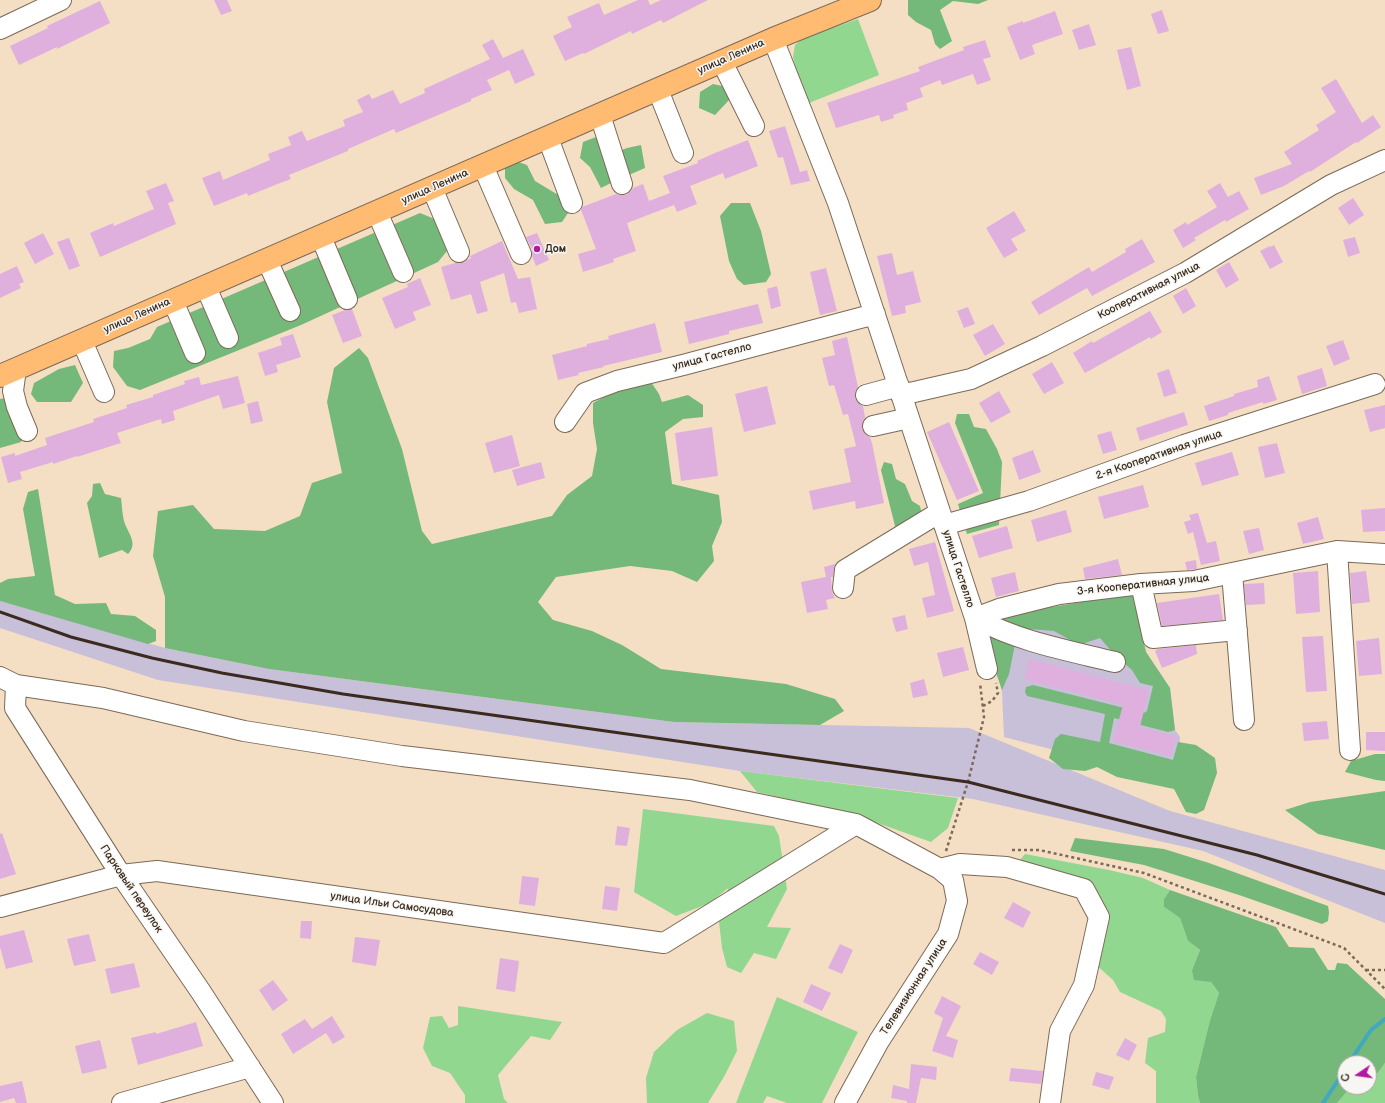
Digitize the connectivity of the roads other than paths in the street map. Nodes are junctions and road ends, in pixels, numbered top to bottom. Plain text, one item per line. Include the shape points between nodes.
1 (61, 0) edge
2 (870, 0) edge
3 (0, 29) edge
4 (772, 39) junction
5 (722, 62) junction
6 (658, 90) junction
7 (600, 115) junction
8 (754, 126) dead end
9 (548, 138) junction
10 (683, 153) dead end
11 (1385, 160) edge
12 (483, 166) junction
13 (622, 184) dead end
14 (432, 188) junction
15 (572, 203) dead end
16 (377, 212) junction
17 (321, 237) junction
18 (459, 252) dead end
19 (521, 254) dead end
20 (267, 260) junction
21 (403, 272) dead end
22 (206, 287) junction
23 (348, 299) dead end
24 (173, 301) junction
25 (290, 311) dead end
26 (875, 314) junction
27 (228, 338) dead end
28 (82, 341) junction
29 (195, 353) dead end
30 (8, 373) edge
31 (1375, 384) dead end
32 (900, 391) junction
33 (104, 392) dead end
34 (866, 395) dead end
35 (909, 418) junction
36 (565, 422) dead end
37 (873, 426) dead end
38 (27, 431) dead end
39 (942, 518) junction
40 (1337, 551) junction
41 (1385, 554) edge
42 (1232, 573) junction
43 (1141, 584) junction
44 (843, 588) dead end
45 (974, 618) junction
46 (1237, 630) junction
47 (1115, 662) dead end
48 (987, 669) road end
49 (8, 681) edge
50 (1244, 720) dead end
51 (1350, 750) dead end
52 (856, 824) junction
53 (940, 868) junction
54 (121, 875) junction
55 (0, 907) edge
56 (250, 1067) junction
57 (122, 1103) edge
58 (273, 1103) edge
59 (845, 1103) edge
60 (1050, 1103) edge

1 - 3 street
2 - 4 main road, улица Ленина
4 - 5 main road, улица Ленина
4 - 26 street, улица Гастелло via 838,203
5 - 6 main road, улица Ленина
5 - 8 street
6 - 7 main road, улица Ленина
6 - 10 street
7 - 9 main road, улица Ленина
7 - 13 street
9 - 12 main road, улица Ленина
9 - 15 street
11 - 32 street, Кооперативная улица via 1331,185 1185,274 1042,346 971,379
12 - 14 main road, улица Ленина
12 - 19 street
14 - 16 main road, улица Ленина
14 - 18 street
16 - 17 main road, улица Ленина
16 - 21 street
17 - 20 main road, улица Ленина
17 - 23 street
20 - 22 main road, улица Ленина
20 - 25 street
22 - 24 main road, улица Ленина
22 - 27 street
24 - 28 main road, улица Ленина
24 - 29 street
26 - 32 street, улица Гастелло
26 - 36 street, улица Гастелло via 617,381 585,393
28 - 30 main road, улица Ленина
28 - 33 street
30 - 38 street via 17,407
31 - 39 street, 2-я Кооперативная улица via 1184,445 1030,501
32 - 34 street, Кооперативная улица
32 - 35 street, улица Гастелло
35 - 37 street
35 - 39 street, улица Гастелло
39 - 44 street, 2-я Кооперативная улица via 845,570
39 - 45 street, улица Гастелло
40 - 41 street, 3-я Кооперативная улица
40 - 42 street, 3-я Кооперативная улица
40 - 51 street
42 - 43 street, 3-я Кооперативная улица via 1194,581
42 - 46 street
43 - 45 street, 3-я Кооперативная улица via 1059,594
43 - 46 street via 1153,638
45 - 47 street via 1035,643
45 - 48 street, улица Гастелло
46 - 50 street
49 - 52 street, Телевизионная улица via 103,698 244,731 402,756 690,790
49 - 54 street, Парковый переулок via 15,708
52 - 53 street, Телевизионная улица
52 - 54 street, улица Ильи Самосудова via 664,943 158,871
53 - 59 street, Телевизионная улица via 953,880 956,901 948,934 879,1041
53 - 60 street via 960,864 1007,867 1084,889 1099,917 1084,985 1060,1031
54 - 55 street, улица Ильи Самосудова
54 - 56 street, Парковый переулок
56 - 57 street
56 - 58 street, Парковый переулок

